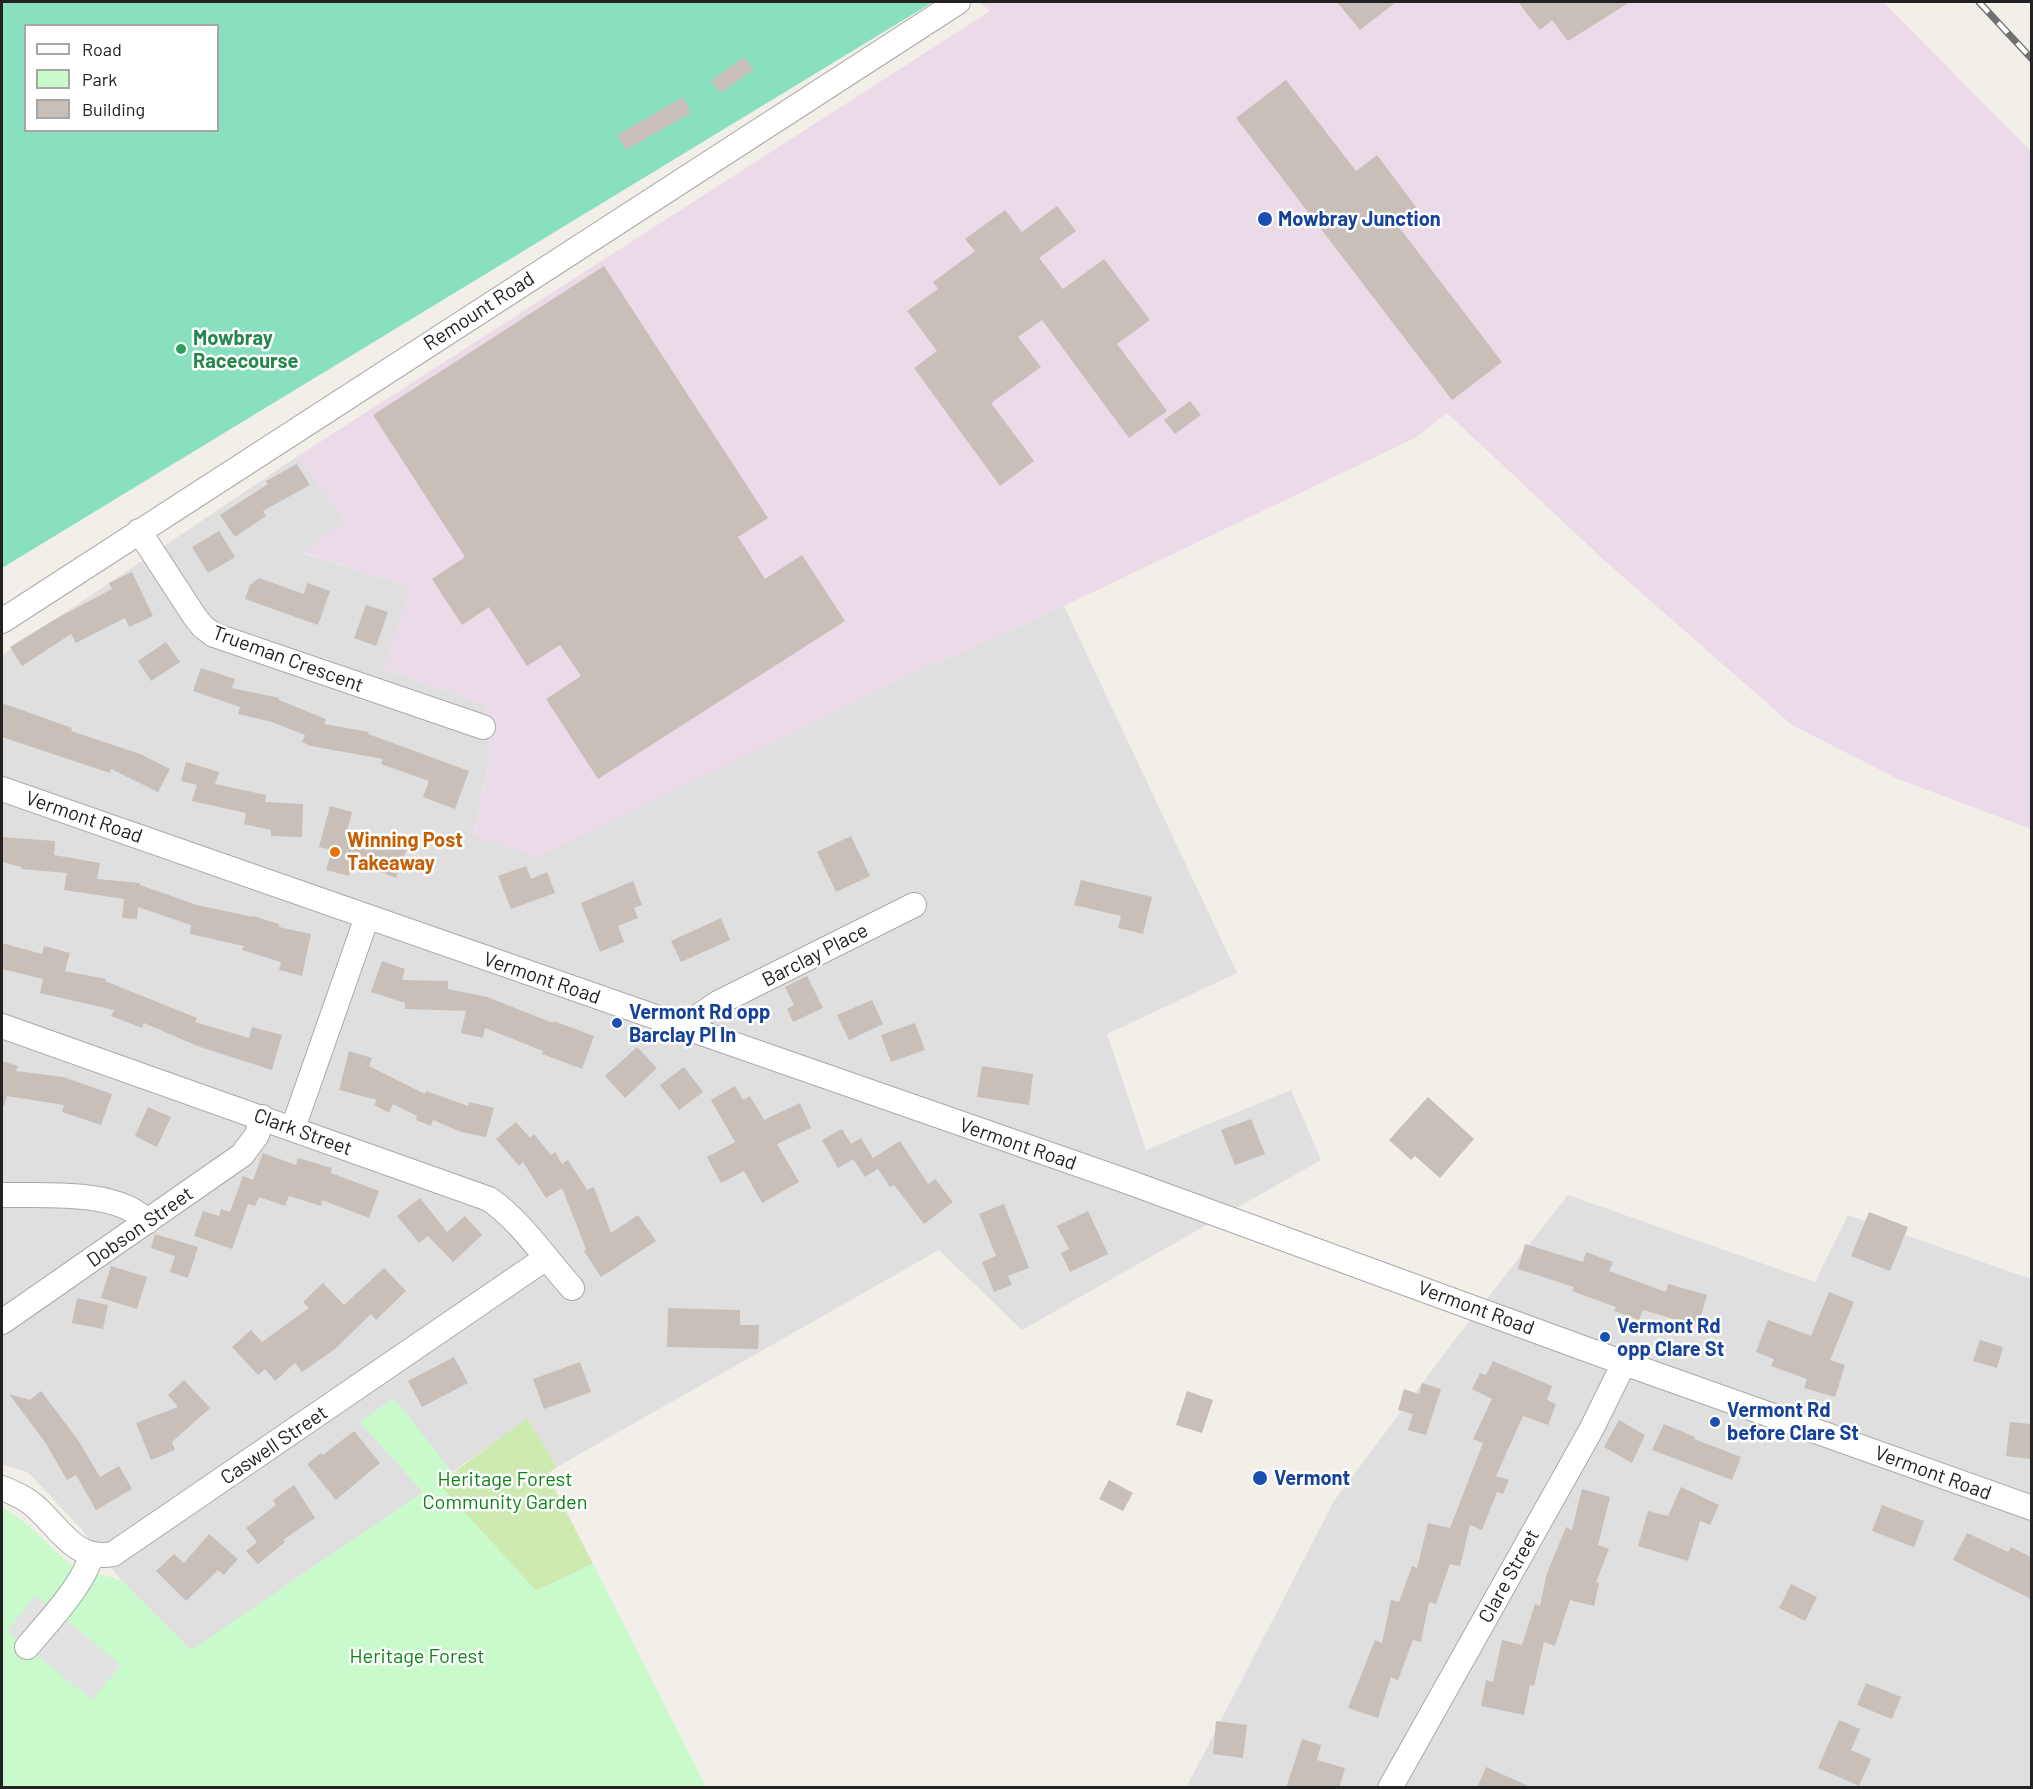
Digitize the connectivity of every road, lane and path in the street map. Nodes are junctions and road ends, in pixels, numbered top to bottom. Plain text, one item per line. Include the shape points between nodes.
1 (958, 2) edge
2 (139, 531) junction
3 (2, 621) edge
4 (483, 727) dead end
5 (2, 789) edge
6 (914, 905) dead end
7 (367, 917) junction
8 (2, 1026) edge
9 (689, 1028) junction
10 (262, 1117) junction
11 (292, 1128) junction
12 (2, 1195) edge
13 (147, 1222) junction
14 (546, 1258) junction
15 (572, 1288) dead end
16 (2, 1322) edge
17 (1624, 1363) junction
18 (2, 1488) edge
19 (2031, 1508) edge
20 (91, 1555) junction
21 (27, 1647) dead end
22 (1390, 1788) edge

1 - 2 street, Remount Road
2 - 3 street, Remount Road
2 - 4 street, Trueman Crescent via 195,617 214,635
5 - 7 street, Vermont Road
6 - 9 street, Barclay Place via 718,1003 693,1020
7 - 9 street, Vermont Road
7 - 11 street
8 - 10 street, Clark Street
9 - 17 street, Vermont Road via 1124,1180
10 - 11 street, Clark Street
10 - 13 street, Dobson Street via 257,1135 242,1155
11 - 14 street, Clark Street via 489,1199 501,1207
12 - 13 street via 85,1197 140,1213
13 - 16 street, Dobson Street
14 - 15 street, Clark Street
14 - 20 street, Caswell Street via 120,1551
17 - 19 street, Vermont Road
17 - 22 street, Clare Street via 1591,1430
18 - 20 street via 31,1503 73,1545
20 - 21 street via 64,1603

